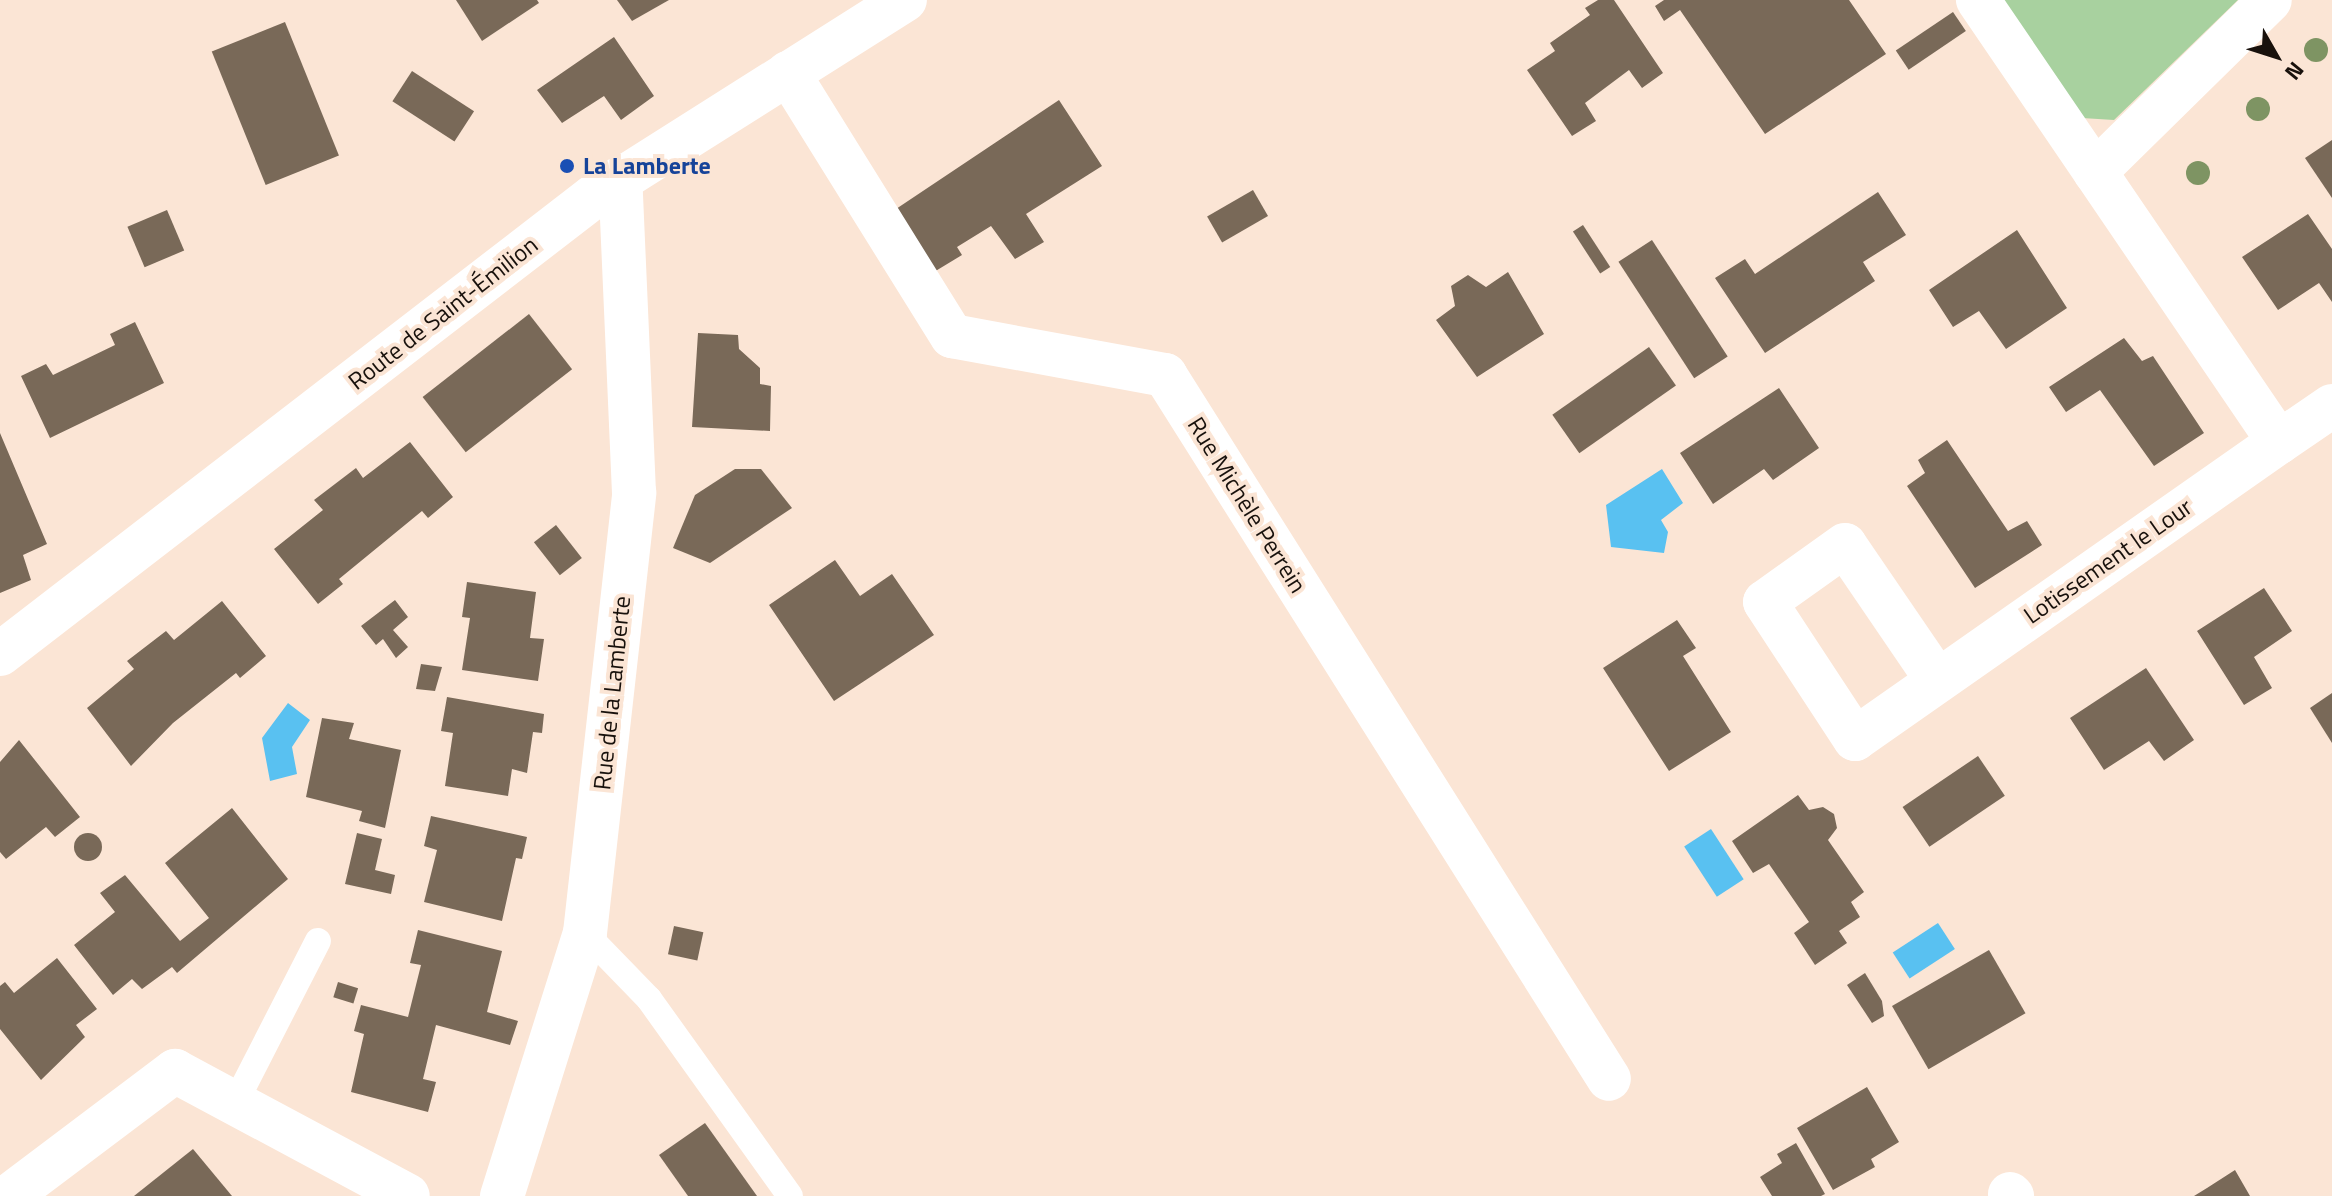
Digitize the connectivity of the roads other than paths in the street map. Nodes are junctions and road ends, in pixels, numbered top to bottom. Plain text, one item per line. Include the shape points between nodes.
1 (905, 0) edge
2 (1978, 0) edge
3 (2270, 0) edge
4 (788, 73) junction
5 (2095, 172) junction
6 (620, 178) junction
7 (2332, 406) edge
8 (2279, 442) junction
9 (0, 654) edge
10 (1937, 680) dead end
11 (585, 933) junction
12 (318, 941) dead end
13 (1609, 1079) dead end
14 (235, 1103) junction
15 (9, 1196) edge
16 (408, 1196) edge
17 (502, 1196) edge
18 (790, 1196) edge

1 - 4 street, Route de Saint-Émilion
2 - 5 street
3 - 5 street
4 - 6 street, Route de Saint-Émilion
4 - 13 street, Rue Michèle Perrein via 952,336 1165,375
5 - 8 street
6 - 9 street, Route de Saint-Émilion
6 - 11 street, Rue de la Lamberte via 634,493
7 - 8 street, Lotissement le Lour
8 - 10 street, Lotissement le Lour
11 - 17 street, Rue de la Lamberte
11 - 18 lane via 649,999
12 - 14 lane
14 - 15 street via 175,1071
14 - 16 street

